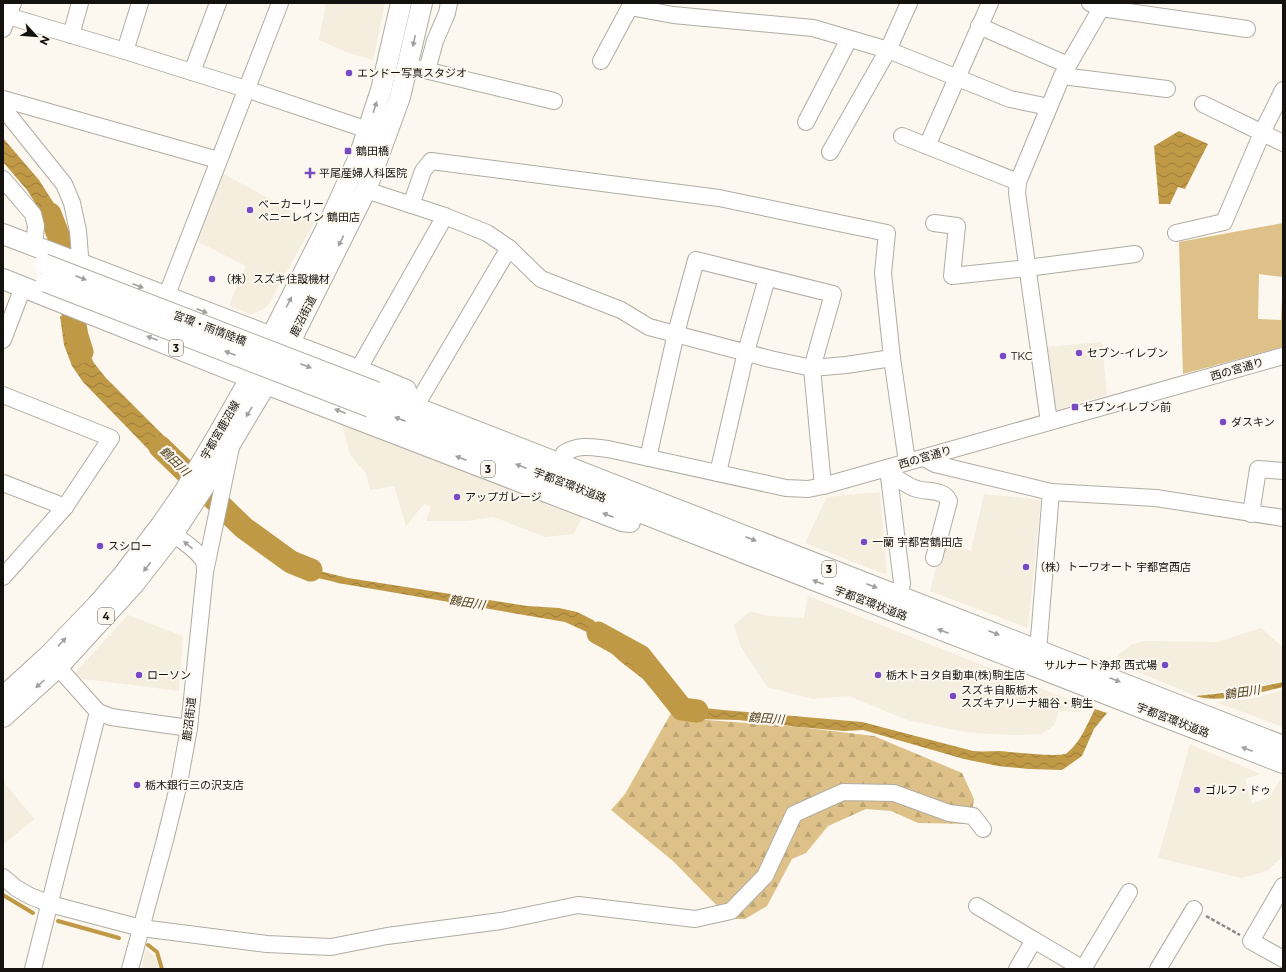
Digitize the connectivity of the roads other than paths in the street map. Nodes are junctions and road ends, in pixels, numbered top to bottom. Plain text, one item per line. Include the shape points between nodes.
1 (80, 3) edge
2 (140, 3) edge
3 (218, 3) edge
4 (280, 3) edge
5 (401, 3) edge
6 (422, 3) edge
7 (449, 3) edge
8 (909, 3) edge
9 (990, 3) edge
10 (631, 5) edge
11 (1098, 5) edge
12 (8, 16) edge
13 (979, 26) junction
14 (1247, 29) dead end
15 (71, 35) junction
16 (848, 39) junction
17 (888, 50) junction
18 (125, 51) junction
19 (601, 61) dead end
20 (408, 66) junction
21 (427, 70) junction
22 (1065, 71) junction
23 (192, 72) junction
24 (957, 78) junction
25 (246, 89) junction
26 (1168, 89) dead end
27 (1283, 90) edge
28 (3, 99) edge
29 (554, 101) dead end
30 (1203, 104) dead end
31 (1048, 107) junction
32 (3, 108) edge
33 (806, 122) dead end
34 (368, 130) junction
35 (1262, 133) junction
36 (902, 136) dead end
37 (1283, 143) edge
38 (927, 146) junction
39 (830, 152) dead end
40 (218, 160) junction
41 (3, 179) edge
42 (1018, 182) junction
43 (366, 190) junction
44 (411, 205) junction
45 (445, 216) junction
46 (934, 224) dead end
47 (1176, 233) dead end
48 (3, 234) edge
49 (3, 248) edge
50 (509, 248) junction
51 (1135, 254) dead end
52 (77, 263) junction
53 (3, 266) edge
54 (43, 268) junction
55 (1027, 268) junction
56 (767, 278) junction
57 (3, 279) edge
58 (23, 287) junction
59 (166, 297) junction
60 (676, 333) junction
61 (3, 340) edge
62 (280, 340) junction
63 (746, 352) junction
64 (1283, 356) edge
65 (892, 358) junction
66 (812, 368) junction
67 (358, 370) junction
68 (258, 380) junction
69 (3, 395) edge
70 (421, 397) junction
71 (373, 400) joint
72 (1049, 422) junction
73 (564, 453) junction
74 (648, 458) junction
75 (924, 458) junction
76 (908, 462) junction
77 (889, 470) junction
78 (1283, 471) edge
79 (718, 473) junction
80 (211, 477) junction
81 (3, 482) edge
82 (823, 486) junction
83 (1051, 492) junction
84 (65, 507) junction
85 (1251, 514) junction
86 (1283, 518) edge
87 (167, 530) junction
88 (718, 535) junction
89 (934, 558) dead end
90 (205, 572) junction
91 (3, 577) edge
92 (897, 604) junction
93 (1038, 651) junction
94 (53, 662) junction
95 (3, 697) edge
96 (98, 712) junction
97 (3, 717) edge
98 (189, 728) junction
99 (1283, 746) edge
100 (1283, 763) edge
101 (983, 829) dead end
102 (3, 877) edge
103 (1283, 886) edge
104 (1129, 892) dead end
105 (50, 904) junction
106 (977, 906) dead end
107 (1194, 909) road end
108 (141, 928) junction
109 (1034, 940) junction
110 (1283, 959) edge
111 (33, 969) edge
112 (130, 969) edge
113 (1016, 969) edge
114 (1083, 969) edge
115 (1158, 969) edge

1 - 15 street
2 - 18 street
3 - 23 street
4 - 25 street
34 -> 5 main road, 鹿沼街道 / 4 via 381,90
6 -> 20 main road, 鹿沼街道 / 4
7 - 21 street
8 - 17 street
9 - 13 street
10 - 16 street via 673,15 813,28
10 - 19 street
11 - 14 street
11 - 22 street
12 - 15 street
13 - 22 street
13 - 24 street
15 - 18 street
16 - 17 street
16 - 33 street
17 - 24 street
17 - 39 street
18 - 23 street
20 - 21 street
20 - 43 main road, 鹿沼街道 / 4 via 398,103
21 - 29 street
22 - 26 street
22 - 31 street
23 - 25 street
24 - 31 street via 1010,100
24 - 38 street
25 - 34 street
25 - 40 street
27 - 35 street
28 - 40 street
30 - 35 street
31 - 42 street
32 - 52 street via 64,184 78,230 80,256
62 -> 34 main road, 鹿沼街道 / 4
35 - 37 street
35 - 47 street via 1224,222
36 - 38 street
38 - 42 street
40 - 59 street
41 - 54 street via 33,214
42 - 55 street via 1018,204
43 - 44 street
43 -> 62 main road, 鹿沼街道 / 4
44 - 45 street
44 - 65 street via 423,171 431,161 719,198 887,234 883,273
45 - 50 street via 488,233
45 - 67 street
46 - 55 street via 957,226 952,276
48 - 54 main road, 3
49 - 54 main road, 3
50 - 60 street via 541,279 621,310 649,327
50 - 70 street
51 - 55 street
52 - 54 main road, 3
52 -> 59 main road, 3
53 - 54 main road, 3
54 - 58 main road, 3
68 -> 54 main road, 3 via 85,312
54 - 71 main road, 宮環・雨情陸橋 / 3, bridge
55 - 72 street
56 - 60 street via 696,260
56 - 63 street
56 - 66 street via 833,294
57 - 58 main road, 3
58 - 61 street
59 -> 62 main road, 3
60 - 63 street
60 - 74 street
62 - 67 main road, 3
62 - 68 main road, 鹿沼街道 / 4
63 - 66 street
63 - 79 street
64 - 72 street, 西の宮通り
65 - 66 street
65 - 76 street
66 - 82 street
67 - 70 main road, 3
68 - 80 main road, 宇都宮鹿沼線 / 4
68 -> 80 main road, 鹿沼街道 / 4 via 232,441
88 -> 68 main road, 3 via 622,520
69 - 84 street via 111,438
70 - 73 main road, 3
71 - 88 main road, 宇都宮環状道路 / 3
72 - 75 street, 西の宮通り
73 - 74 street, 西の宮通り via 583,446
73 - 88 main road, 3 via 668,499
74 - 79 street, 西の宮通り
75 - 76 street, 西の宮通り
75 - 83 street via 935,464
76 - 77 street, 西の宮通り
77 - 82 street, 西の宮通り
77 - 89 street via 915,489 947,496 949,501
77 - 92 street via 902,584
78 - 85 street via 1258,469
79 - 82 street, 西の宮通り via 786,488 808,489
80 - 87 main road, 宇都宮鹿沼線 / 4 via 189,497
80 - 90 street, 鹿沼街道 via 216,519
81 - 84 street
83 - 85 street via 1156,498
83 - 93 street
84 - 91 street
85 - 86 street
90 -> 87 street via 204,562 199,555
87 - 94 main road, 宇都宮鹿沼線 / 4 via 123,575
88 - 92 main road, 宇都宮環状道路 / 3
90 - 98 street, 鹿沼街道
92 -> 93 main road, 宇都宮環状道路 / 3
100 -> 92 main road, 宇都宮環状道路 / 3
93 -> 99 main road, 宇都宮環状道路 / 3
94 - 95 main road, 宇都宮鹿沼線 / 4
94 - 96 street
94 -> 97 main road, 宇都宮鹿沼線 / 4
96 - 98 street via 111,717
96 - 105 street
98 - 108 street, 鹿沼街道 via 172,811
101 - 108 street via 973,816 949,813 894,793 843,792 794,814 765,876 731,911 695,919 578,905 501,921 387,936 331,947 267,944
102 - 105 street via 16,888
103 - 110 street via 1251,941
104 - 114 street
105 - 108 street
105 - 111 street
106 - 109 street
107 - 115 street
108 - 112 street, 鹿沼街道
109 - 113 street
109 - 114 street

